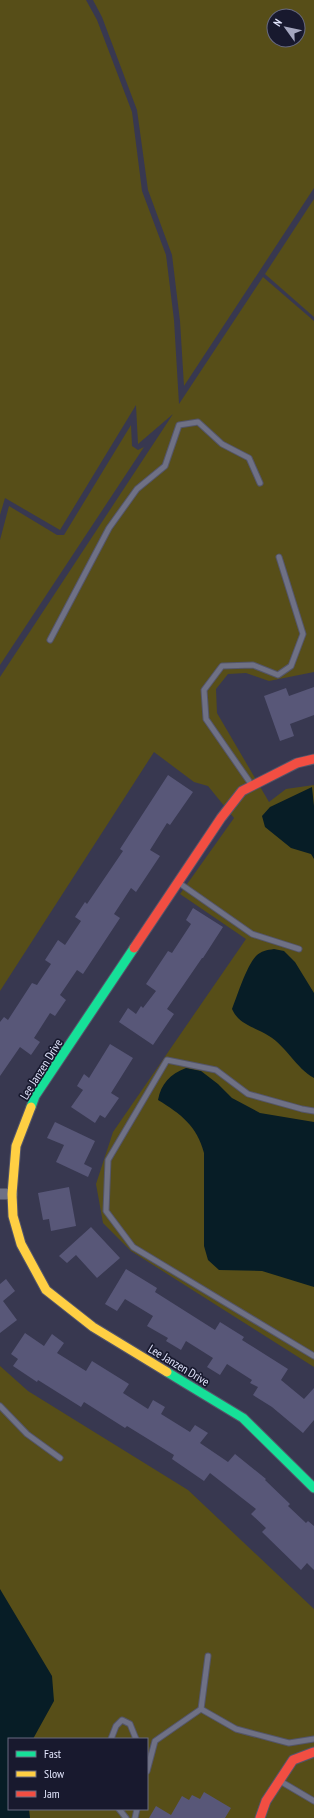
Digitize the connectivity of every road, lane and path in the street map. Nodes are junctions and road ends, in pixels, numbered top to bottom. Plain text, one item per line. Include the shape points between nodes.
1 (260, 483) dead end
2 (279, 557) dead end
3 (50, 640) dead end
4 (314, 759) edge
5 (249, 781) dead end
6 (182, 885) dead end
7 (299, 949) dead end
8 (314, 1111) edge
9 (0, 1194) edge
10 (12, 1194) junction
11 (314, 1356) edge
12 (0, 1406) edge
13 (60, 1458) dead end
14 (314, 1488) edge
15 (208, 1656) dead end
16 (201, 1709) junction
17 (111, 1738) edge
18 (136, 1738) edge
19 (314, 1739) edge
20 (314, 1752) edge
21 (148, 1766) edge
22 (279, 1780) junction
23 (314, 1801) edge
24 (120, 1810) edge
25 (126, 1818) edge
26 (260, 1818) edge

1 - 3 lane via 249,458 222,444 198,422 179,425 166,466 137,489 109,528
2 - 5 lane via 303,634 291,666 278,675 253,665 222,666 204,690 206,719
4 - 10 street, Lee Janzen Drive via 297,763 242,790 221,818 35,1096 16,1146
6 - 7 lane via 252,934
8 - 11 lane via 248,1094 216,1070 167,1060 108,1160 106,1211 133,1247
9 - 10 street
10 - 14 street, Lee Janzen Drive via 12,1216 21,1244 46,1290 94,1327 243,1418
12 - 13 lane via 27,1434
15 - 16 lane
16 - 19 lane via 236,1729 289,1743
16 - 21 lane via 155,1741
17 - 18 lane via 116,1726 122,1720 130,1724
20 - 22 street via 293,1760
22 - 23 lane
22 - 26 street via 266,1801
24 - 25 lane

